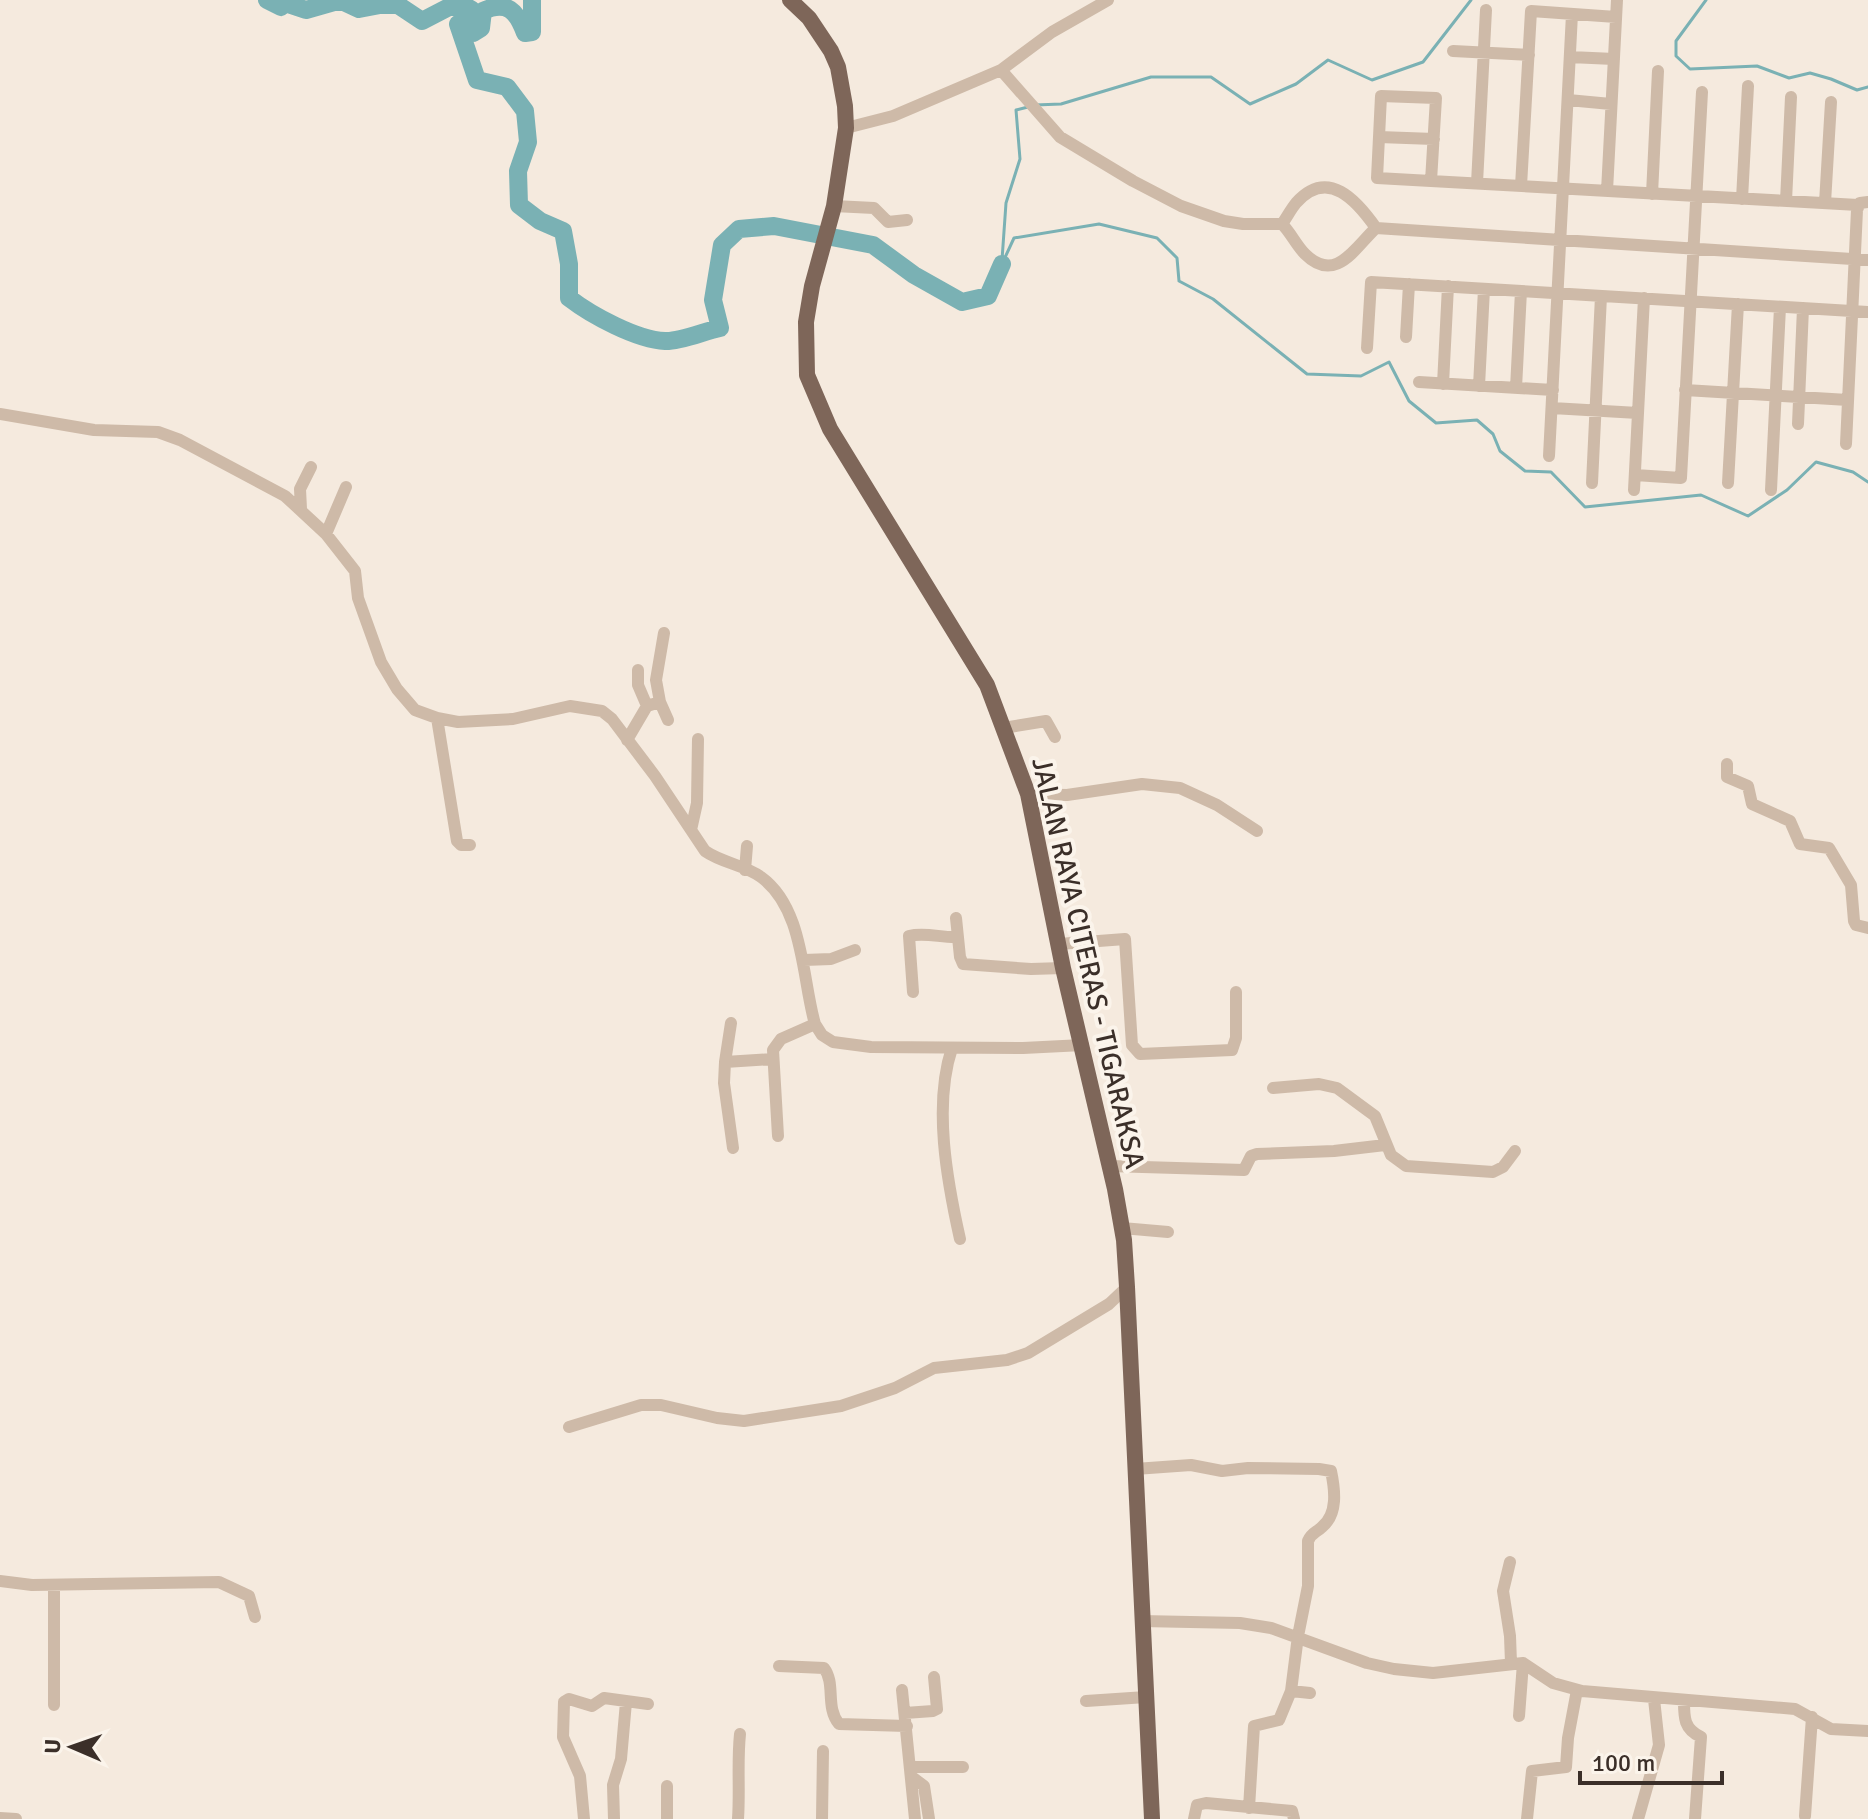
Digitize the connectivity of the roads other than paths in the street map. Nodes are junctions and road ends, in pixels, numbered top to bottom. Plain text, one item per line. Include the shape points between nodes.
1 (790, 0) edge
2 (1108, 0) edge
3 (1617, 0) edge
4 (1486, 10) dead end
5 (1572, 14) junction
6 (1616, 17) junction
7 (1453, 51) dead end
8 (1484, 52) junction
9 (1529, 55) junction
10 (1570, 57) junction
11 (1614, 59) junction
12 (1001, 70) junction
13 (1658, 71) dead end
14 (1748, 86) dead end
15 (1702, 92) dead end
16 (1791, 97) dead end
17 (1568, 100) junction
18 (1831, 102) dead end
19 (1611, 104) junction
20 (846, 128) junction
21 (1379, 137) junction
22 (1434, 139) junction
23 (1431, 181) junction
24 (1477, 183) junction
25 (1521, 186) junction
26 (1564, 188) junction
27 (1607, 191) junction
28 (1652, 194) junction
29 (1696, 196) junction
30 (1742, 199) junction
31 (1786, 201) junction
32 (1825, 203) junction
33 (1863, 204) edge
34 (832, 210) junction
35 (907, 220) dead end
36 (1282, 224) junction
37 (1376, 228) junction
38 (1561, 238) junction
39 (1693, 247) junction
40 (1853, 259) junction
41 (1868, 260) edge
42 (1409, 284) junction
43 (1448, 286) junction
44 (1484, 289) junction
45 (1521, 291) junction
46 (1558, 293) junction
47 (1601, 296) junction
48 (1644, 298) junction
49 (1690, 301) junction
50 (1738, 304) junction
51 (1780, 307) junction
52 (1803, 308) junction
53 (1853, 311) junction
54 (1868, 312) edge
55 (1406, 337) dead end
56 (1367, 348) dead end
57 (1419, 382) dead end
58 (1443, 384) junction
59 (1479, 386) junction
60 (1516, 388) junction
61 (1553, 390) junction
62 (1685, 390) junction
63 (1733, 393) junction
64 (1775, 395) junction
65 (1799, 397) junction
66 (1848, 400) junction
67 (1552, 408) junction
68 (1595, 410) junction
69 (1638, 413) junction
70 (0, 414) edge
71 (1798, 424) dead end
72 (1846, 444) dead end
73 (1549, 456) dead end
74 (311, 467) dead end
75 (1635, 475) junction
76 (1592, 483) dead end
77 (1728, 483) dead end
78 (346, 487) dead end
79 (1634, 490) dead end
80 (1771, 490) dead end
81 (301, 509) junction
82 (326, 534) junction
83 (664, 633) dead end
84 (638, 670) dead end
85 (654, 704) junction
86 (437, 718) junction
87 (668, 720) dead end
88 (1003, 728) junction
89 (1055, 737) dead end
90 (698, 739) dead end
91 (627, 740) junction
92 (1727, 764) dead end
93 (1028, 794) junction
94 (691, 830) junction
95 (1257, 831) dead end
96 (470, 845) dead end
97 (747, 846) dead end
98 (745, 870) junction
99 (956, 918) dead end
100 (1868, 928) edge
101 (958, 937) junction
102 (1059, 944) junction
103 (855, 950) dead end
104 (804, 960) junction
105 (1063, 968) junction
106 (913, 992) dead end
107 (1236, 992) dead end
108 (731, 1023) dead end
109 (815, 1024) junction
110 (1083, 1045) junction
111 (952, 1048) junction
112 (772, 1059) junction
113 (725, 1062) junction
114 (1273, 1088) dead end
115 (778, 1136) dead end
116 (1385, 1145) junction
117 (733, 1148) dead end
118 (1515, 1151) dead end
119 (1104, 1164) junction
120 (1122, 1228) junction
121 (1168, 1232) dead end
122 (960, 1239) dead end
123 (1127, 1287) junction
124 (569, 1427) dead end
125 (1135, 1469) junction
126 (1510, 1562) dead end
127 (0, 1581) edge
128 (54, 1585) junction
129 (255, 1617) dead end
130 (1141, 1621) junction
131 (1298, 1636) junction
132 (1517, 1663) junction
133 (779, 1666) dead end
134 (934, 1677) dead end
135 (902, 1690) dead end
136 (1577, 1690) junction
137 (1291, 1691) junction
138 (1310, 1693) dead end
139 (1146, 1697) junction
140 (1654, 1699) junction
141 (1086, 1701) dead end
142 (1684, 1701) junction
143 (626, 1702) junction
144 (648, 1704) dead end
145 (54, 1705) dead end
146 (905, 1713) junction
147 (1519, 1716) dead end
148 (1812, 1717) junction
149 (907, 1726) junction
150 (1868, 1731) edge
151 (740, 1734) dead end
152 (823, 1751) dead end
153 (963, 1767) dead end
154 (912, 1772) junction
155 (667, 1786) dead end
156 (1249, 1808) junction
157 (1805, 1816) dead end
158 (0, 1818) edge
159 (16, 1819) edge
160 (584, 1819) edge
161 (614, 1819) edge
162 (667, 1819) edge
163 (738, 1819) edge
164 (822, 1819) edge
165 (915, 1819) edge
166 (929, 1819) edge
167 (1152, 1819) edge
168 (1194, 1819) edge
169 (1294, 1819) edge
170 (1527, 1819) edge
171 (1638, 1819) edge
172 (1695, 1819) edge

1 - 20 main road, JALAN RAYA CITERAS - TIGARAKSA via 835,58
2 - 12 street
3 - 6 street
4 - 8 street
5 - 6 street
5 - 9 street via 1531,11
5 - 10 street
6 - 11 street
7 - 8 street
8 - 9 street
8 - 24 street
9 - 25 street
10 - 11 street
10 - 17 street
11 - 19 street
12 - 20 street via 893,116
12 - 36 street via 1060,137 1181,206 1224,221
13 - 28 street
14 - 30 street
15 - 29 street
16 - 31 street
17 - 19 street
17 - 26 street
18 - 32 street
19 - 27 street
20 - 34 main road, JALAN RAYA CITERAS - TIGARAKSA
21 - 22 street
21 - 22 street via 1381,96 1436,98
21 - 23 street via 1377,178
22 - 23 street
23 - 24 street
24 - 25 street
25 - 26 street
26 - 27 street
26 - 38 street
27 - 28 street
28 - 29 street
29 - 30 street
29 - 39 street
30 - 31 street
31 - 32 street
32 - 33 street
33 - 40 street
34 - 35 street via 874,208 888,222
34 - 88 main road, JALAN RAYA CITERAS - TIGARAKSA via 806,322 805,355 813,392 830,429 987,685
36 - 37 street via 1310,193 1338,189 1352,197
36 - 37 street via 1312,261 1330,265 1353,254
37 - 38 street
38 - 39 street
38 - 46 street
39 - 40 street
39 - 49 street
40 - 41 street
40 - 53 street
42 - 43 street
42 - 55 street
42 - 56 street via 1371,282
43 - 44 street
43 - 58 street
44 - 45 street
44 - 59 street
45 - 46 street
45 - 60 street
46 - 47 street
46 - 61 street
47 - 48 street
47 - 68 street
48 - 49 street
48 - 69 street
49 - 50 street
49 - 62 street
50 - 51 street
50 - 63 street
51 - 52 street
51 - 64 street
52 - 53 street
52 - 65 street
53 - 54 street
53 - 66 street
57 - 58 street
58 - 59 street
59 - 60 street
60 - 61 street
61 - 67 street
62 - 63 street
62 - 75 street via 1681,478
63 - 64 street
63 - 77 street
64 - 65 street
64 - 80 street
65 - 66 street
65 - 71 street
66 - 72 street
67 - 68 street
67 - 73 street
68 - 69 street
68 - 76 street
69 - 75 street
70 - 81 street via 94,430 158,432 253,477
74 - 81 street via 300,489
75 - 79 street
78 - 82 street
81 - 82 street
82 - 86 street via 355,571 367,625 397,689 415,710
83 - 85 street
84 - 85 street via 638,685
85 - 87 street
85 - 91 street
86 - 91 street via 496,721 585,707 602,711
86 - 96 street via 457,841
88 - 89 street via 1044,721
88 - 93 main road, JALAN RAYA CITERAS - TIGARAKSA
90 - 94 street
91 - 94 street
92 - 100 street via 1727,777 1748,786 1752,804 1790,821 1800,844 1829,848 1851,885 1854,921
93 - 95 street via 1067,795 1142,784 1180,788
93 - 102 main road, JALAN RAYA CITERAS - TIGARAKSA
94 - 98 street via 714,858
97 - 98 street
98 - 104 street via 765,880 780,900
99 - 101 street
101 - 105 street via 963,964
101 - 106 street via 910,935
102 - 105 main road, JALAN RAYA CITERAS - TIGARAKSA
102 - 107 street via 1125,939 1132,1045 1140,1054 1232,1050
103 - 104 street via 827,960
104 - 109 street
105 - 110 main road, JALAN RAYA CITERAS - TIGARAKSA
108 - 113 street
109 - 111 street via 833,1042
109 - 112 street via 781,1039
110 - 111 street
110 - 119 main road, JALAN RAYA CITERAS - TIGARAKSA
111 - 122 street via 944,1071 945,1130
112 - 113 street
112 - 115 street
113 - 117 street
114 - 116 street via 1337,1088 1375,1116
116 - 118 street via 1406,1166 1493,1172
116 - 119 street via 1257,1154 1244,1170
119 - 120 main road, JALAN RAYA CITERAS - TIGARAKSA
120 - 121 street
120 - 123 main road, JALAN RAYA CITERAS - TIGARAKSA
123 - 124 street via 1109,1304 1028,1353 934,1368 841,1406 744,1421 641,1405
123 - 125 main road, JALAN RAYA CITERAS - TIGARAKSA
125 - 130 main road, JALAN RAYA CITERAS - TIGARAKSA
125 - 131 street via 1191,1465 1222,1471 1331,1471 1333,1515 1308,1541 1308,1586
126 - 132 street via 1503,1596
127 - 128 street
128 - 129 street via 219,1582 249,1596
128 - 145 street
130 - 131 street via 1240,1623
130 - 139 main road, JALAN RAYA CITERAS - TIGARAKSA
131 - 132 street via 1394,1669 1433,1673
131 - 137 street
132 - 136 street
132 - 147 street
133 - 149 street via 824,1668 831,1712 839,1724
134 - 146 street via 937,1709
135 - 146 street
136 - 140 street
136 - 170 street via 1566,1767 1532,1771
137 - 138 street
137 - 156 street via 1279,1720 1254,1726
139 - 141 street
139 - 167 main road, JALAN RAYA CITERAS - TIGARAKSA
140 - 142 street
140 - 171 street via 1659,1745
142 - 148 street via 1795,1709
142 - 172 street via 1688,1729 1701,1737
143 - 144 street
143 - 160 street via 564,1702 563,1737 580,1776
143 - 161 street via 613,1785
146 - 149 street
148 - 150 street via 1831,1729
148 - 157 street
149 - 154 street
151 - 163 street
152 - 164 street
153 - 154 street
154 - 165 street
154 - 166 street via 924,1786
155 - 162 street
156 - 168 street via 1197,1805
156 - 169 street via 1292,1811
158 - 159 street

